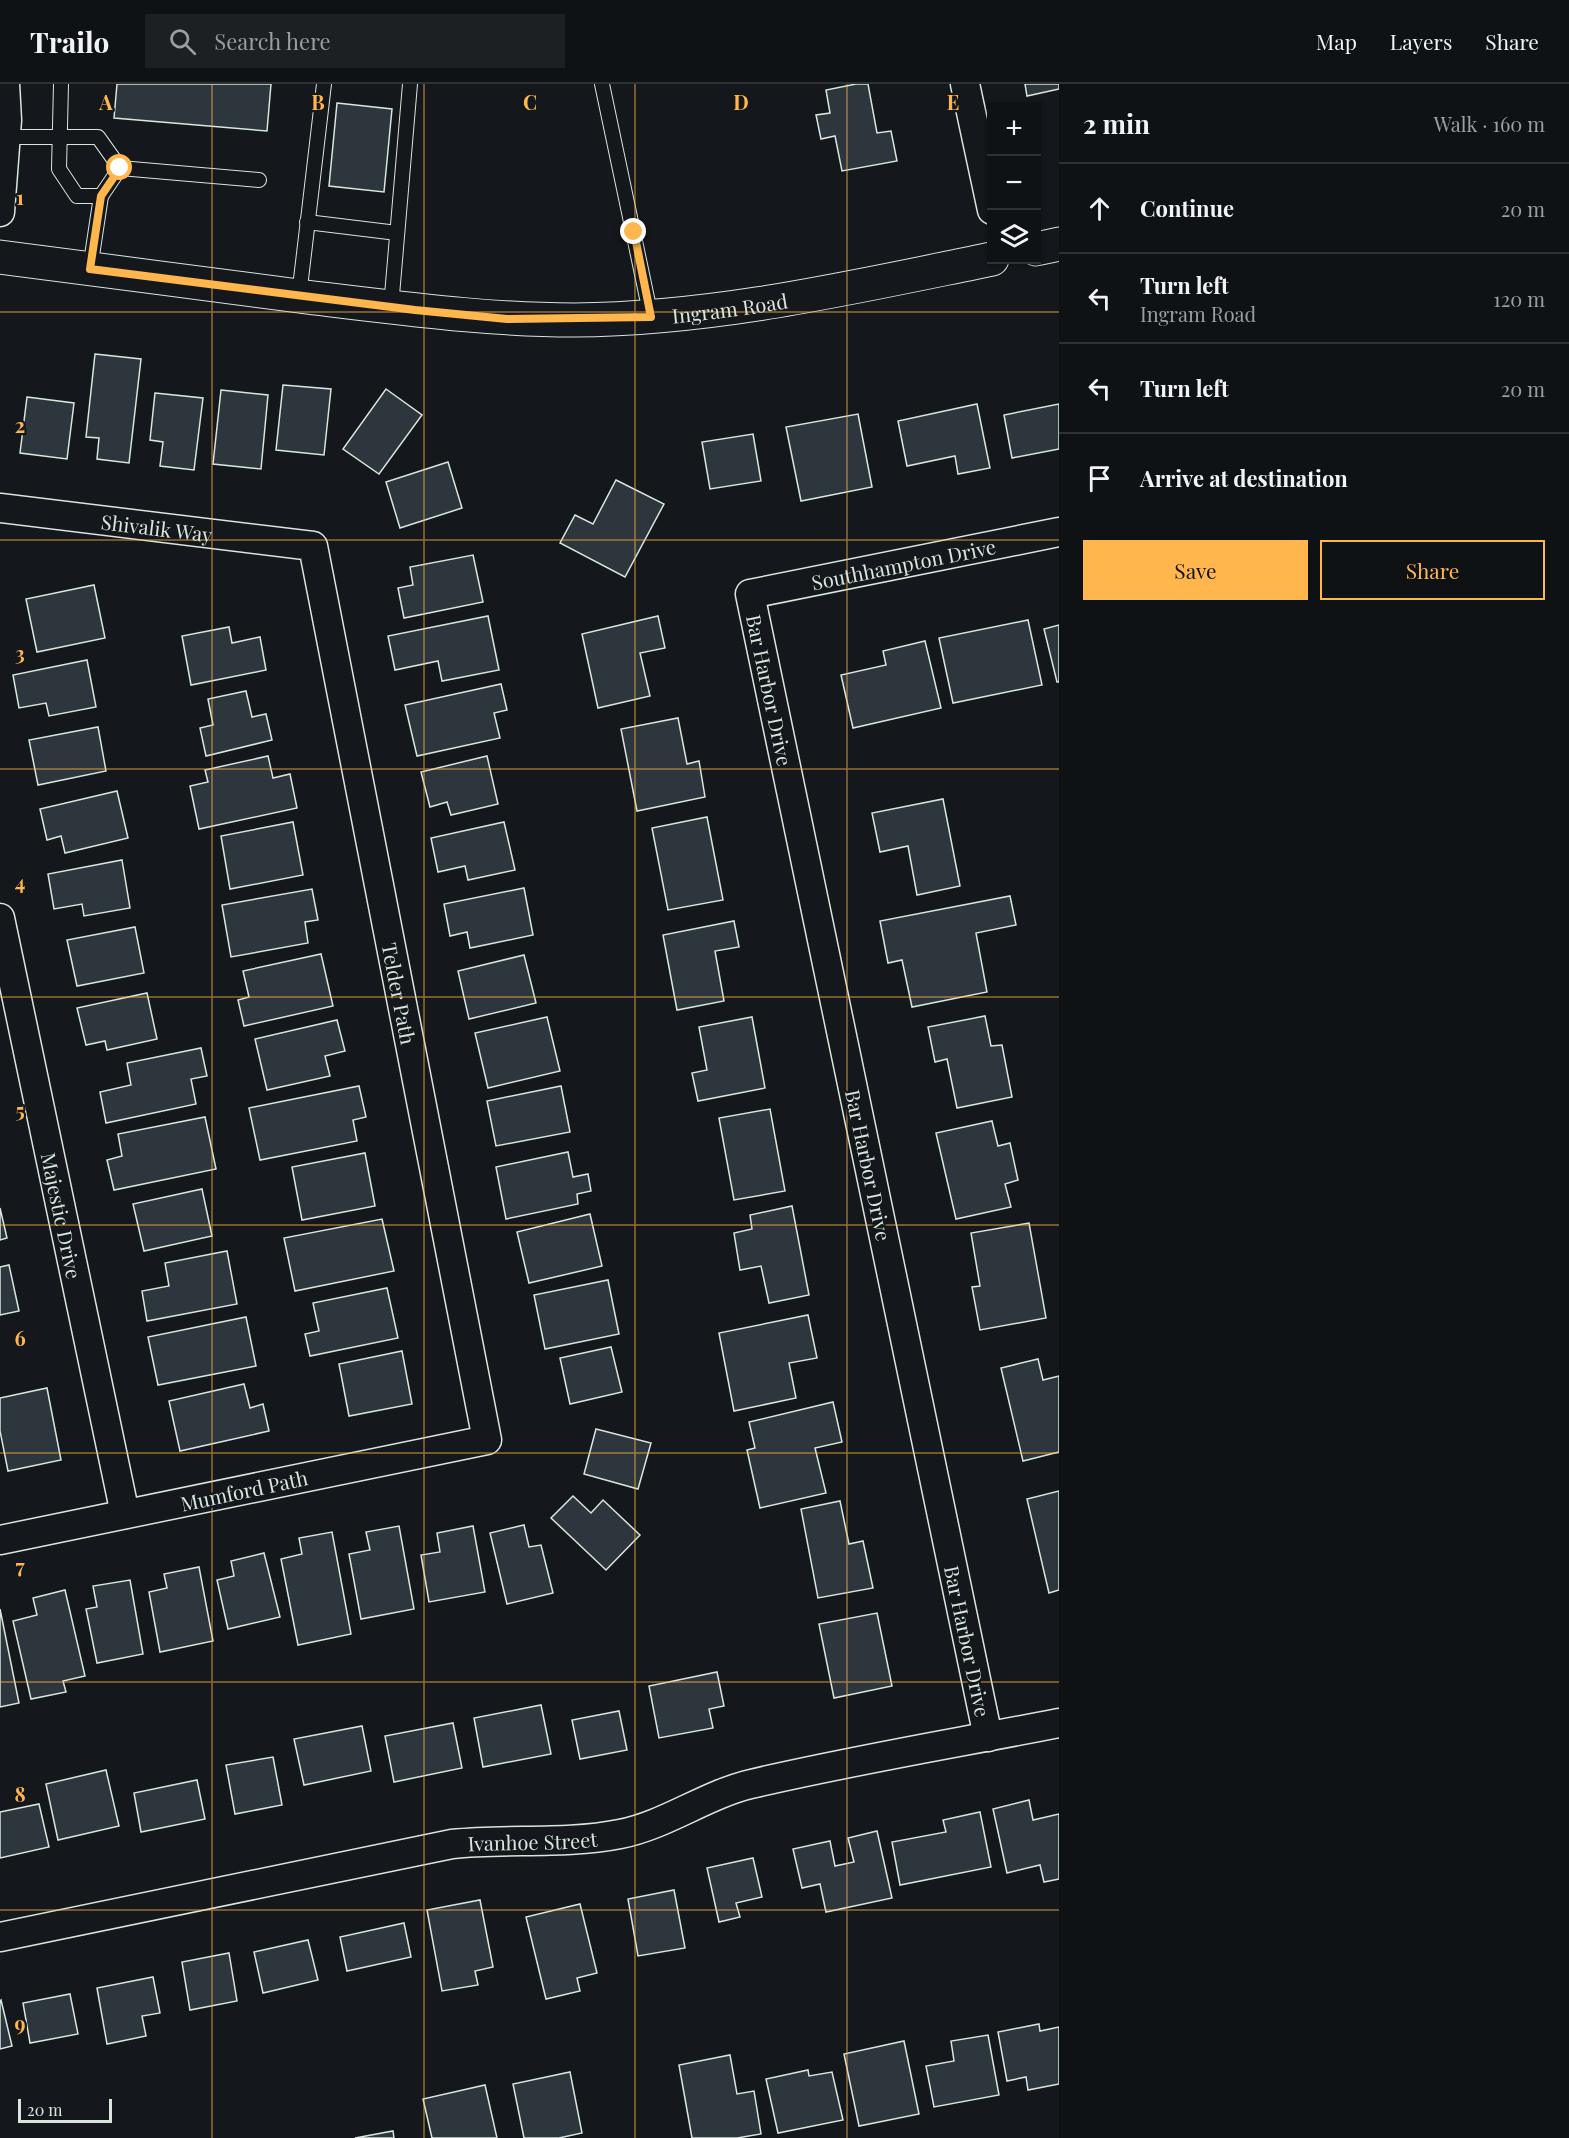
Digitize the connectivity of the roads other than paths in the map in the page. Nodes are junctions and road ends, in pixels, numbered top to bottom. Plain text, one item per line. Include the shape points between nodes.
1 (5, 84) edge
2 (61, 84) edge
3 (324, 84) edge
4 (410, 84) edge
5 (602, 84) edge
6 (965, 84) edge
7 (6, 137) junction
8 (62, 138) junction
9 (120, 168) junction
10 (259, 180) dead end
11 (987, 187) edge
12 (101, 196) junction
13 (0, 212) edge
14 (307, 222) junction
15 (397, 233) junction
16 (1059, 244) edge
17 (1041, 248) edge
18 (0, 257) edge
19 (987, 259) edge
20 (90, 269) junction
21 (299, 296) junction
22 (391, 307) junction
23 (651, 317) junction
24 (0, 508) edge
25 (1059, 532) edge
26 (313, 546) joint
27 (750, 594) joint
28 (0, 918) edge
29 (3, 949) edge
30 (487, 1440) joint
31 (125, 1514) junction
32 (0, 1540) edge
33 (1059, 1723) edge
34 (988, 1737) junction
35 (0, 1937) edge

1 - 7 street
2 - 8 lane
3 - 14 lane
4 - 15 lane
5 - 23 lane
6 - 11 street
7 - 8 lane
7 - 13 street
8 - 9 lane via 98,137
8 - 12 lane via 59,169 77,196
9 - 10 lane
9 - 12 lane
12 - 20 lane
14 - 15 lane
14 - 21 lane
15 - 22 lane
16 - 17 street
18 - 20 street, Ingram Road
19 - 23 street, Ingram Road via 783,301
20 - 21 street, Ingram Road
21 - 22 street, Ingram Road
22 - 23 street, Ingram Road via 507,319
24 - 26 street, Shivalik Way
25 - 27 street, Southhampton Drive
26 - 30 street, Telder Path
27 - 34 street, Bar Harbor Drive
28 - 29 street, Majestic Drive
29 - 31 street, Majestic Drive
30 - 31 street, Mumford Path
31 - 32 street, Mumford Path
33 - 34 street, Ivanhoe Street
34 - 35 street, Ivanhoe Street via 749,1785 666,1820 621,1834 452,1844

